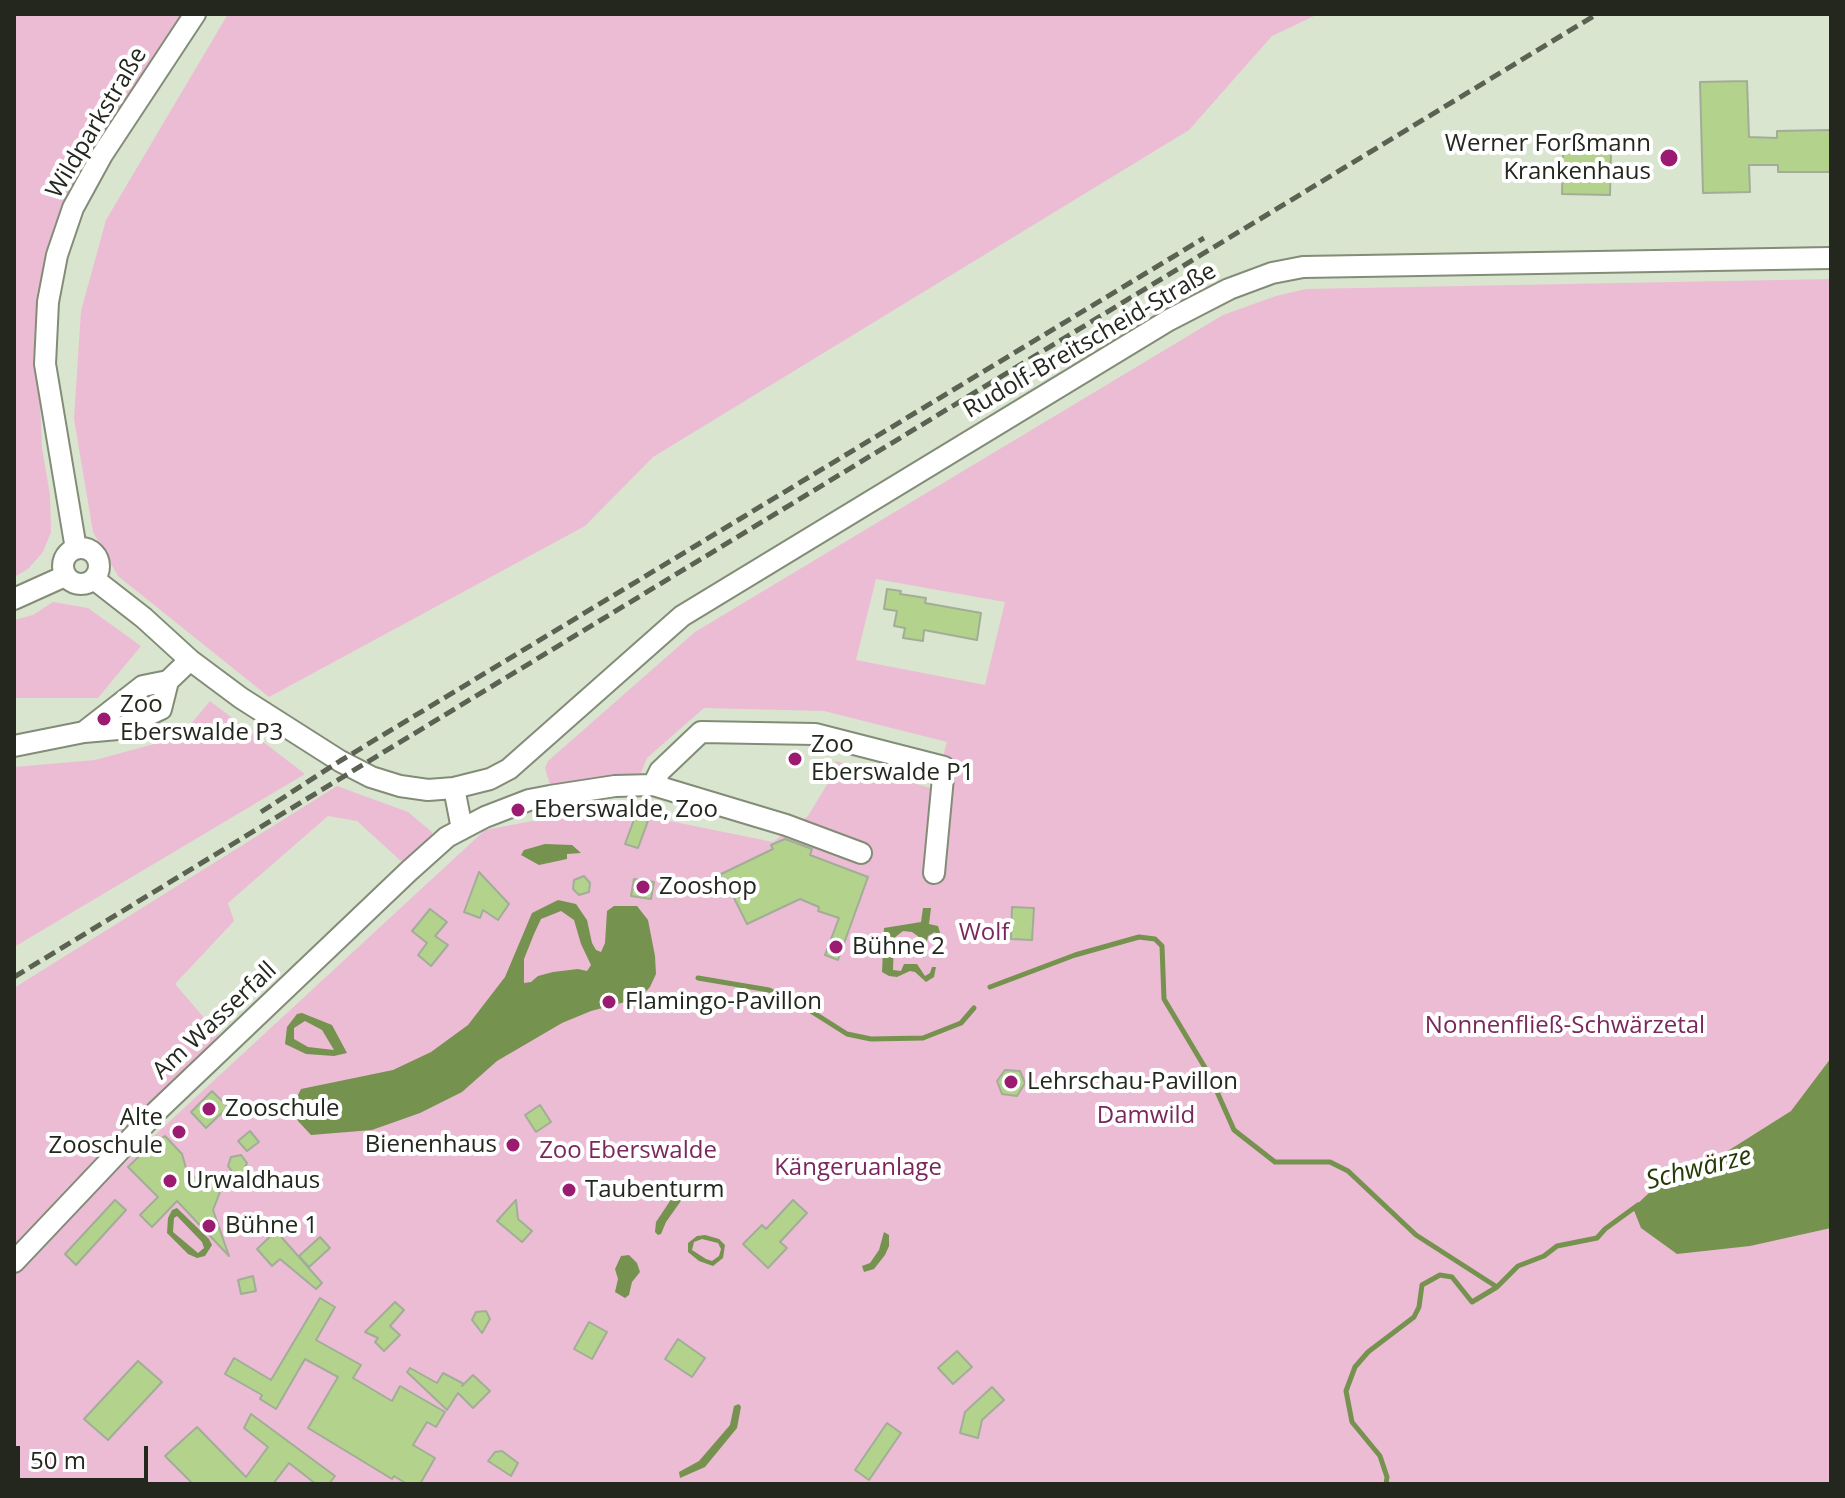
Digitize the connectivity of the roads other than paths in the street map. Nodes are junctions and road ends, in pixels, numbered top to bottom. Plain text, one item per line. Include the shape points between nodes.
1 (195, 14) edge
2 (1831, 258) edge
3 (76, 549) junction
4 (65, 576) junction
5 (94, 579) junction
6 (14, 599) edge
7 (190, 660) junction
8 (14, 746) edge
9 (509, 769) junction
10 (490, 779) junction
11 (653, 785) junction
12 (454, 788) junction
13 (529, 800) junction
14 (508, 807) junction
15 (462, 829) junction
16 (861, 853) dead end
17 (934, 873) dead end
18 (14, 1262) edge

1 - 3 street, Wildparkstraße via 102,155 73,208 57,255 45,364
2 - 9 street, Rudolf-Breitscheid-Straße via 1303,267 1229,289 1169,320 682,616
3 - 4 street via 64,560
3 - 5 street via 91,551 98,559
4 - 5 street via 75,584
4 - 6 street
5 - 7 street
7 - 8 street via 168,681 161,709 118,729
7 - 12 street via 362,773 400,786
9 - 10 street
9 - 13 street
10 - 12 street
10 - 14 street
11 - 13 street, Am Wasserfall
11 - 16 street, Am Wasserfall
11 - 17 street via 660,771 701,732 815,734 941,766
12 - 15 street
13 - 14 street, Am Wasserfall
14 - 15 street, Am Wasserfall
15 - 18 street, Am Wasserfall via 409,871 157,1111

